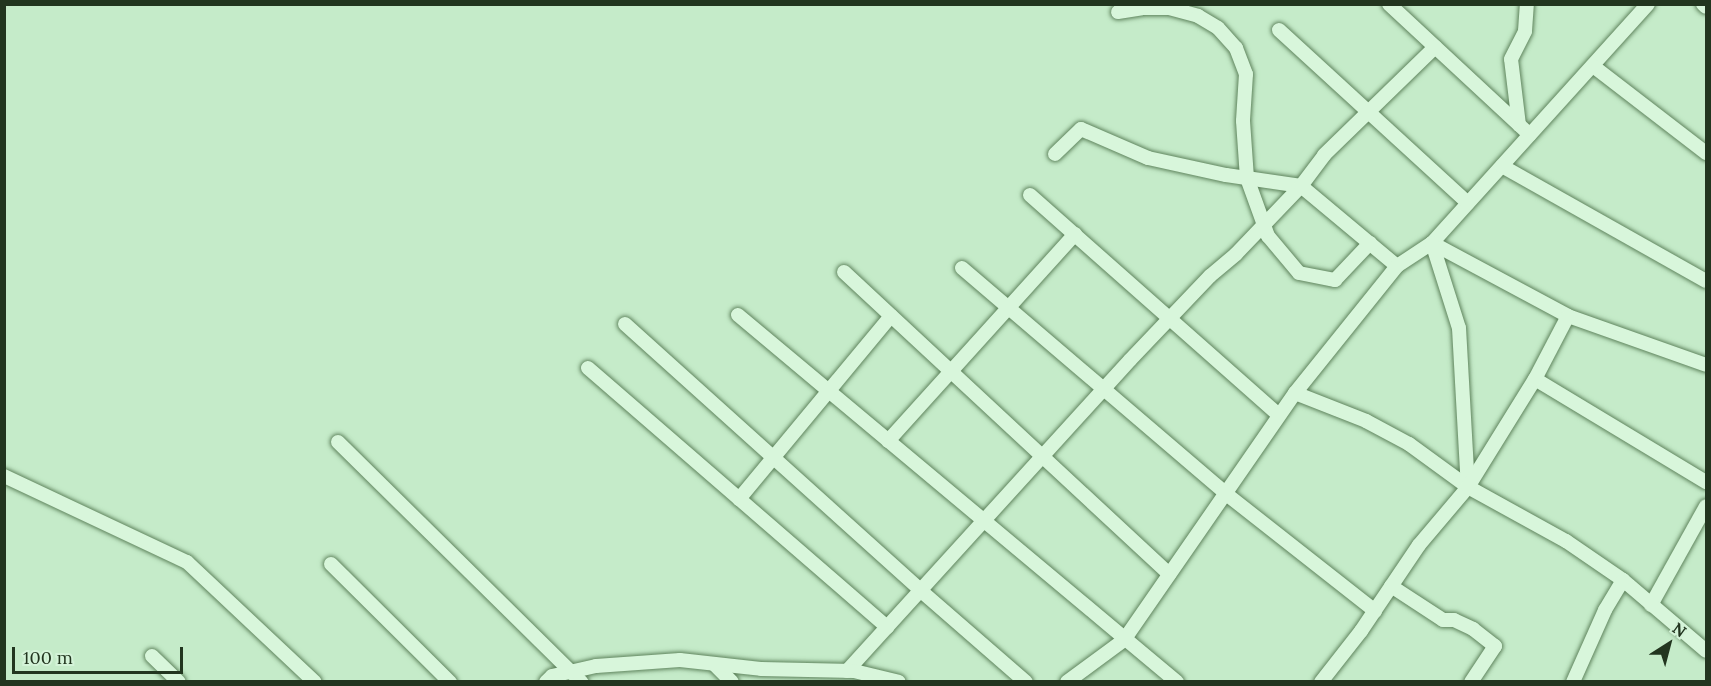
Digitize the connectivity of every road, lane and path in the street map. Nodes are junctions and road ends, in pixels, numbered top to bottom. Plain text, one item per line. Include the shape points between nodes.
1 (1389, 4) edge
2 (1527, 4) edge
3 (1648, 4) edge
4 (1118, 12) dead end
5 (1279, 30) dead end
6 (1435, 47) junction
7 (1593, 66) junction
8 (1367, 113) junction
9 (1519, 124) junction
10 (1530, 135) junction
11 (1707, 153) edge
12 (1055, 154) dead end
13 (1502, 166) junction
14 (1247, 178) junction
15 (1301, 186) junction
16 (1030, 195) dead end
17 (1468, 203) junction
18 (1264, 225) junction
19 (1075, 234) junction
20 (1370, 243) junction
21 (1432, 243) junction
22 (1397, 266) junction
23 (962, 268) dead end
24 (844, 272) dead end
25 (1707, 281) edge
26 (1009, 308) junction
27 (738, 315) dead end
28 (891, 316) junction
29 (1568, 316) junction
30 (1170, 318) junction
31 (625, 324) dead end
32 (1707, 365) edge
33 (588, 368) dead end
34 (951, 371) junction
35 (1535, 379) junction
36 (1103, 388) junction
37 (829, 391) junction
38 (1295, 393) junction
39 (1279, 415) junction
40 (888, 441) junction
41 (338, 442) dead end
42 (1041, 455) junction
43 (773, 458) junction
44 (4, 476) edge
45 (1707, 482) edge
46 (1468, 488) junction
47 (1225, 493) junction
48 (739, 499) junction
49 (1707, 506) edge
50 (982, 520) junction
51 (331, 564) dead end
52 (1169, 574) junction
53 (1623, 580) junction
54 (1391, 586) junction
55 (920, 590) junction
56 (1651, 605) junction
57 (1375, 611) junction
58 (887, 627) junction
59 (1124, 640) junction
60 (1707, 651) edge
61 (152, 656) dead end
62 (714, 664) junction
63 (847, 671) junction
64 (576, 677) edge
65 (179, 681) edge
66 (315, 681) edge
67 (450, 681) edge
68 (546, 681) edge
69 (732, 681) edge
70 (899, 681) edge
71 (1026, 681) edge
72 (1067, 681) edge
73 (1177, 681) edge
74 (1321, 681) edge
75 (1472, 681) edge
76 (1573, 681) edge

1 - 6 street
2 - 9 street via 1525,31 1511,59
3 - 7 street
4 - 14 street via 1168,8 1198,16 1218,28 1236,48 1246,74 1243,121
5 - 8 street
6 - 8 street
6 - 9 street
7 - 10 street
7 - 11 street
8 - 15 street via 1324,155
8 - 17 street
9 - 10 street
10 - 13 street
12 - 14 street via 1081,129 1148,158
13 - 17 street
13 - 25 street
14 - 15 street
14 - 18 street
15 - 18 street
15 - 20 street
16 - 19 street
17 - 21 street
18 - 20 street via 1268,236 1299,273 1335,280
18 - 30 street
19 - 26 street
19 - 30 street
20 - 22 street
21 - 22 street
21 - 29 street
21 - 46 street via 1459,328
22 - 38 street
23 - 26 street
24 - 28 street
26 - 34 street
26 - 36 street
27 - 37 street
28 - 34 street
28 - 37 street
29 - 32 street
29 - 35 street
30 - 36 street
30 - 39 street
31 - 43 street
33 - 48 street
34 - 40 street
34 - 42 street
35 - 45 street
35 - 46 street
36 - 42 street
36 - 47 street
37 - 40 street
37 - 43 street
38 - 39 street
38 - 46 street via 1366,421 1409,444
39 - 47 street
40 - 50 street
41 - 64 street
42 - 50 street
42 - 52 street
43 - 48 street
43 - 55 street
44 - 66 street via 187,562
46 - 53 street via 1566,541
46 - 54 street via 1419,545
47 - 52 street
47 - 57 street
48 - 58 street
49 - 56 street
50 - 55 street
50 - 59 street
51 - 67 street
52 - 59 street
53 - 56 street
53 - 76 street
54 - 57 street
54 - 75 street via 1443,620 1454,620 1473,629 1495,646
55 - 58 street
55 - 71 street
56 - 60 street
57 - 74 street
58 - 63 street
59 - 72 street
59 - 73 street
61 - 65 street
62 - 63 street
62 - 64 street via 680,660 596,666
62 - 69 street
63 - 70 street
64 - 68 street via 552,676

